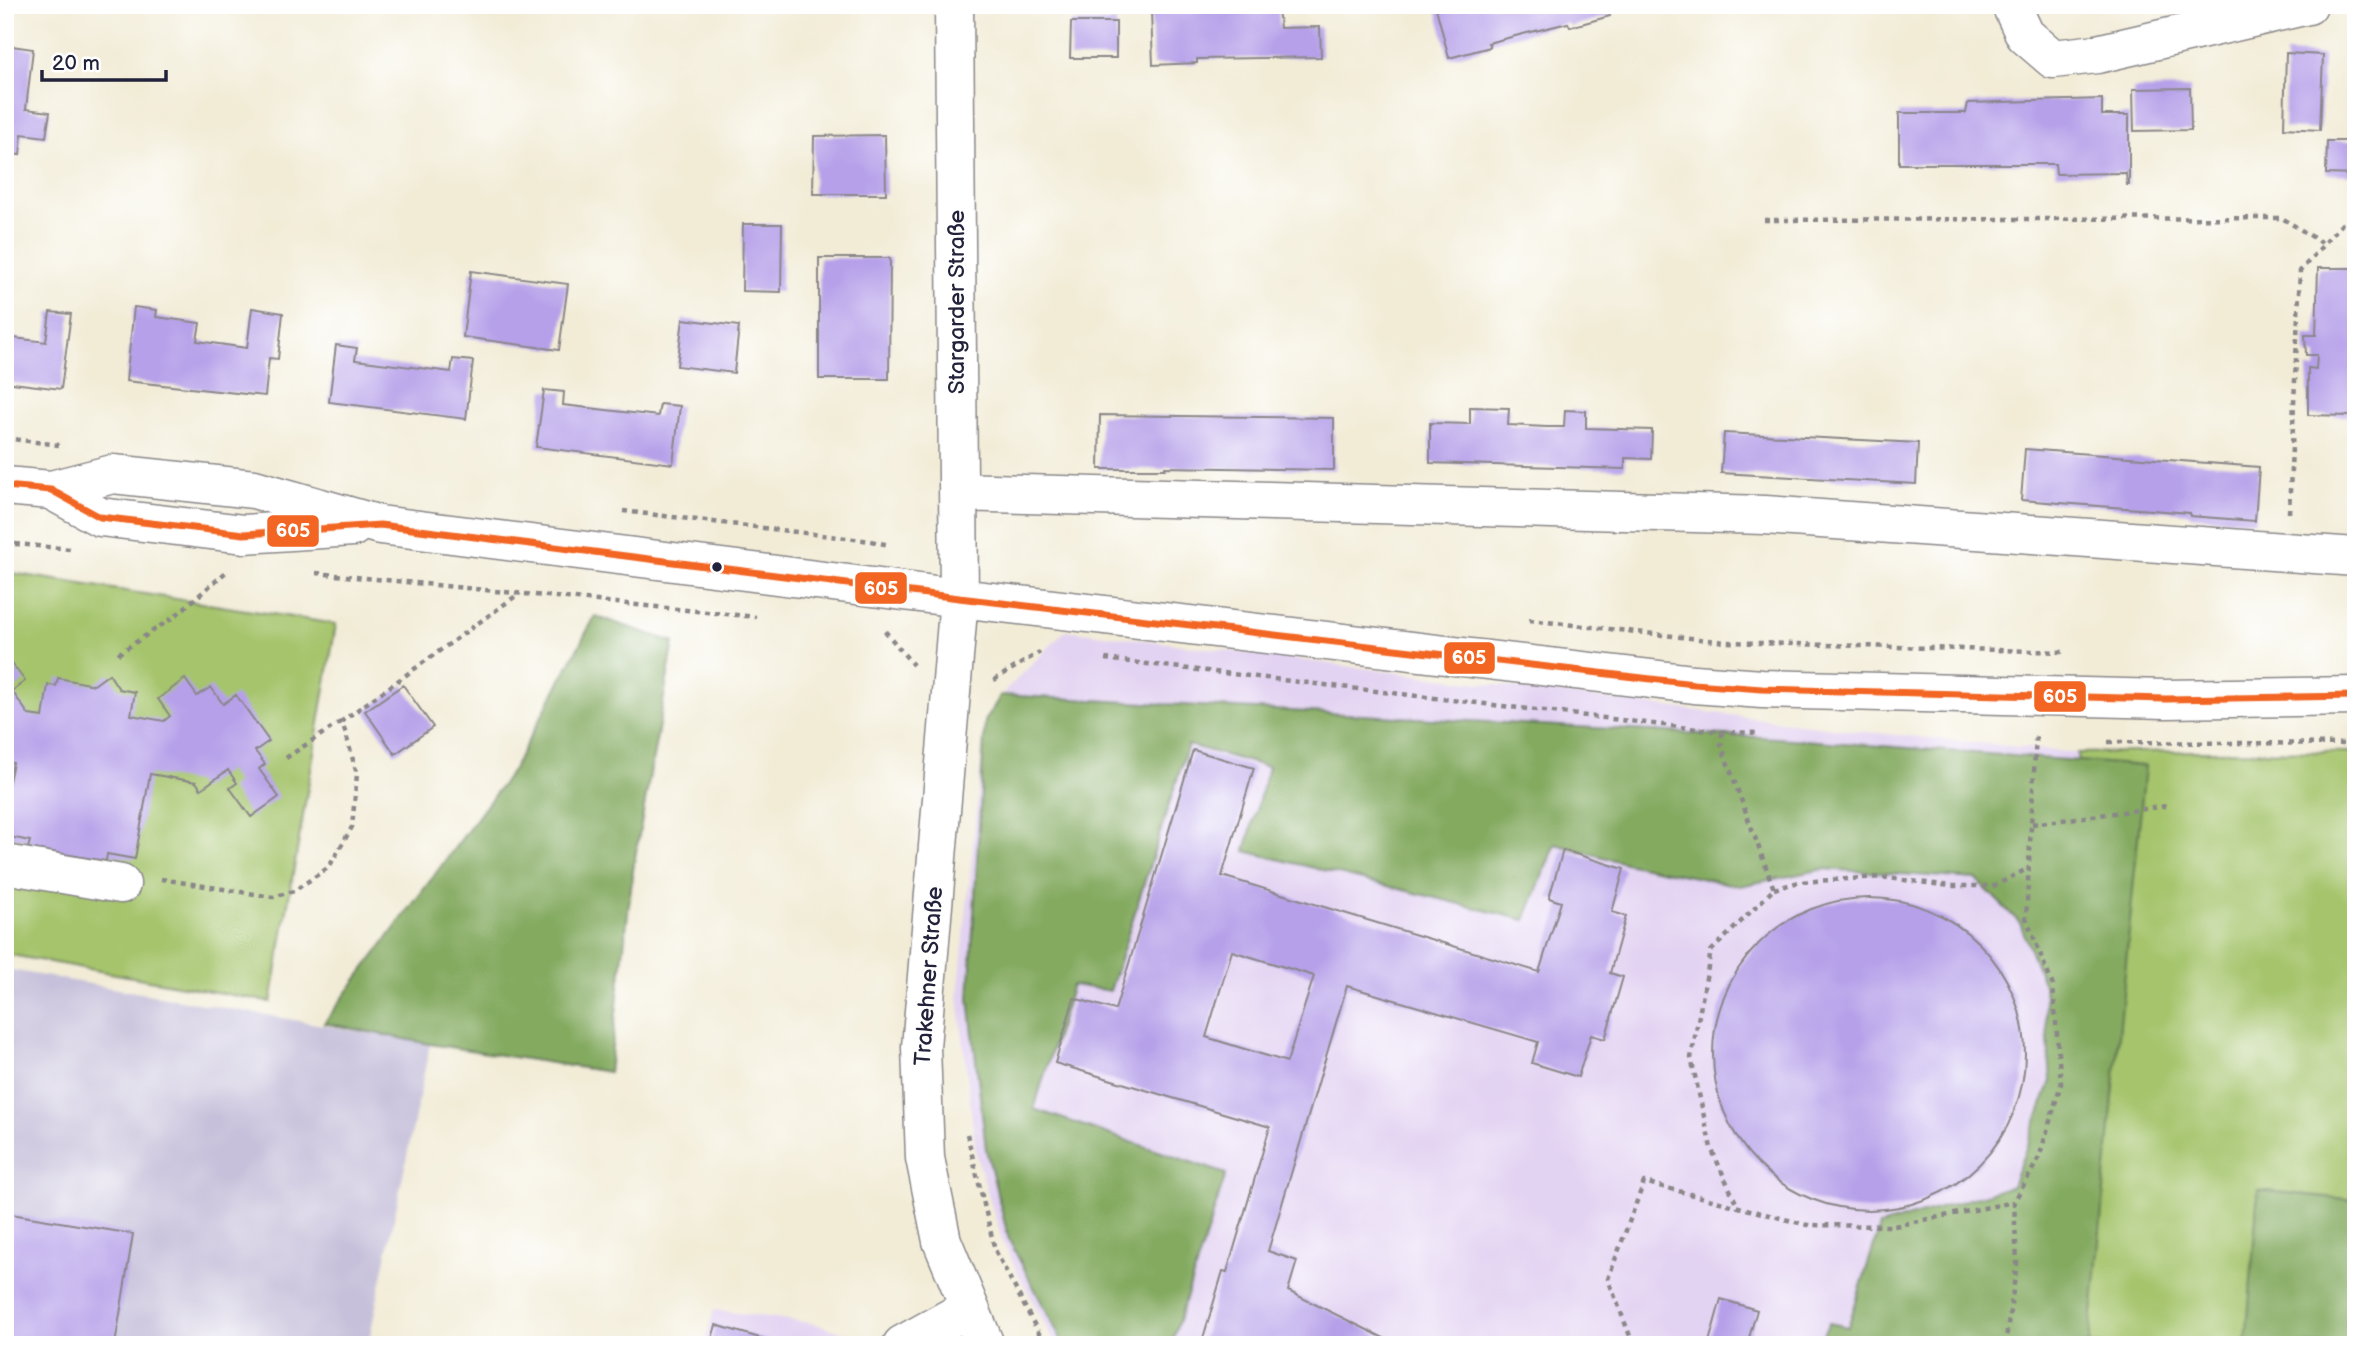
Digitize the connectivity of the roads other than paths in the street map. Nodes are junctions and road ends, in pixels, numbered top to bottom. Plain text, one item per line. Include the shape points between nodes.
1 (954, 5) edge
2 (2011, 5) edge
3 (2308, 5) edge
4 (5, 486) edge
5 (958, 492) junction
6 (2356, 557) edge
7 (959, 598) junction
8 (2356, 696) edge
9 (5, 864) edge
10 (121, 884) road end
11 (969, 1308) junction
12 (902, 1345) edge
13 (985, 1345) edge

1 - 5 street, Stargarder Straße
2 - 3 street via 2025,35 2053,59 2097,54
4 - 7 street via 51,490 100,517 244,534 380,525
5 - 6 street via 1765,514
5 - 7 street, Stargarder Straße
7 - 8 street via 1762,689 2166,699
7 - 11 street, Trakehner Straße via 921,1047 925,1157 942,1241
9 - 10 street
11 - 12 street
11 - 13 street, Trakehner Straße

